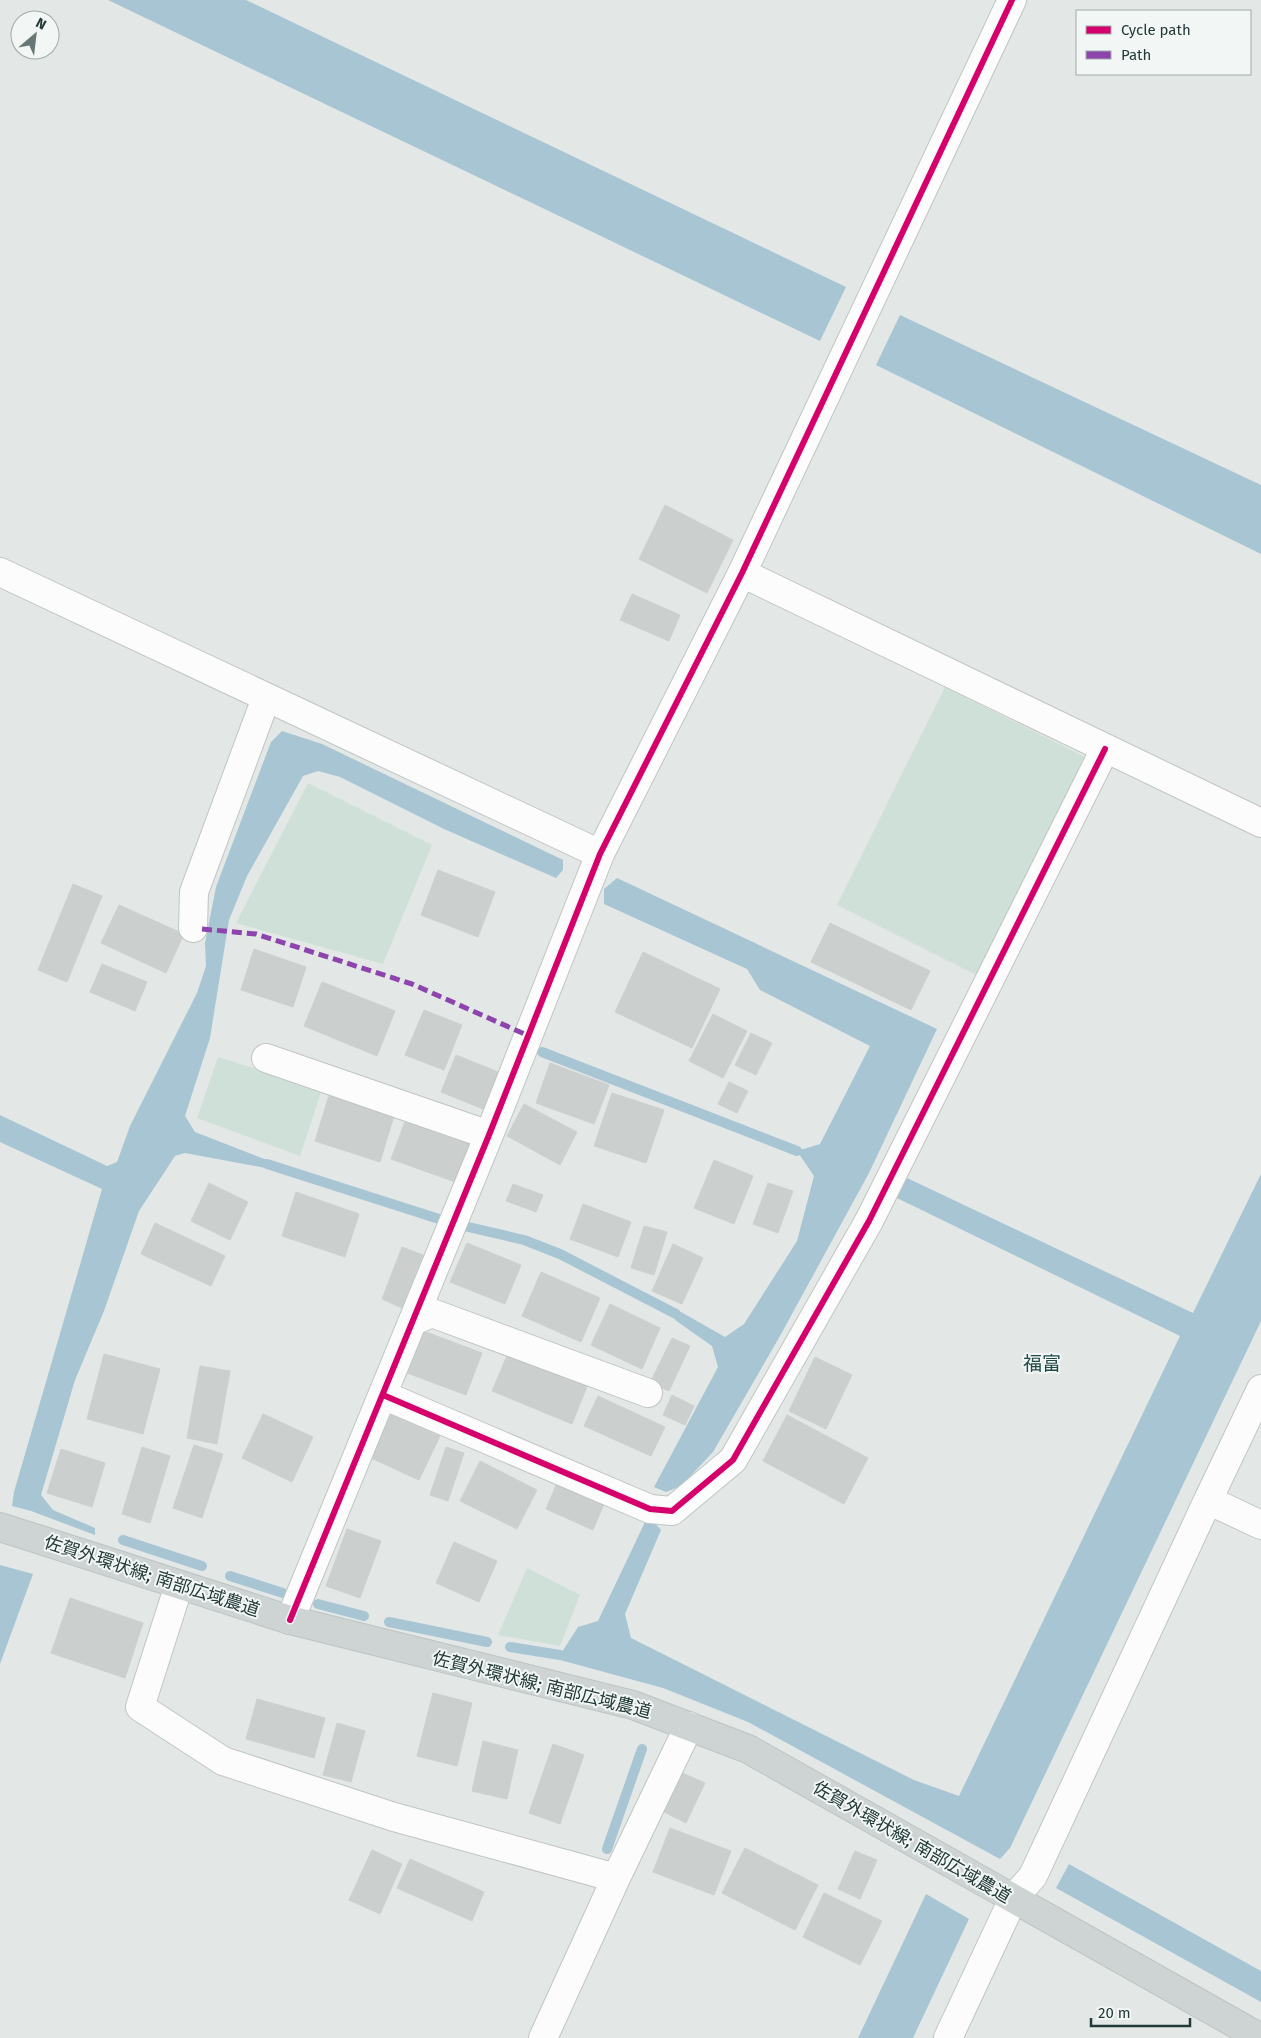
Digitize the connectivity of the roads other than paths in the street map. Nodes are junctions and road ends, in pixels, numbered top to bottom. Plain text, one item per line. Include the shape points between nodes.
1 (1012, 0) edge
2 (0, 572) edge
3 (742, 573) junction
4 (266, 698) junction
5 (1105, 749) junction
6 (1261, 823) edge
7 (600, 854) junction
8 (193, 928) dead end
9 (266, 1058) dead end
10 (489, 1135) junction
11 (413, 1321) junction
12 (1261, 1389) edge
13 (648, 1393) dead end
14 (383, 1395) junction
15 (1208, 1500) junction
16 (1261, 1526) edge
17 (0, 1527) edge
18 (179, 1585) junction
19 (290, 1620) junction
20 (689, 1726) junction
21 (616, 1878) junction
22 (1013, 1900) junction
23 (544, 2038) edge
24 (948, 2038) edge
25 (1261, 2038) edge

1 - 3 street
2 - 4 street
3 - 5 street
3 - 7 street
4 - 7 street
4 - 8 street via 194,892
5 - 6 street
5 - 14 street via 869,1221 733,1460 672,1511 650,1509
7 - 10 street
9 - 10 street
10 - 11 street
11 - 13 street via 432,1313
11 - 14 street
12 - 15 street
14 - 19 street
15 - 16 street
15 - 22 street via 1033,1876
17 - 18 main road, 佐賀外環状線; 南部広域農道
18 - 19 main road, 佐賀外環状線; 南部広域農道
18 - 21 street via 140,1707 223,1761 394,1817
19 - 20 main road, 佐賀外環状線; 南部広域農道 via 633,1705
20 - 21 street
20 - 22 main road, 佐賀外環状線; 南部広域農道 via 748,1749
21 - 23 street
22 - 24 street
22 - 25 main road, 佐賀外環状線; 南部広域農道

